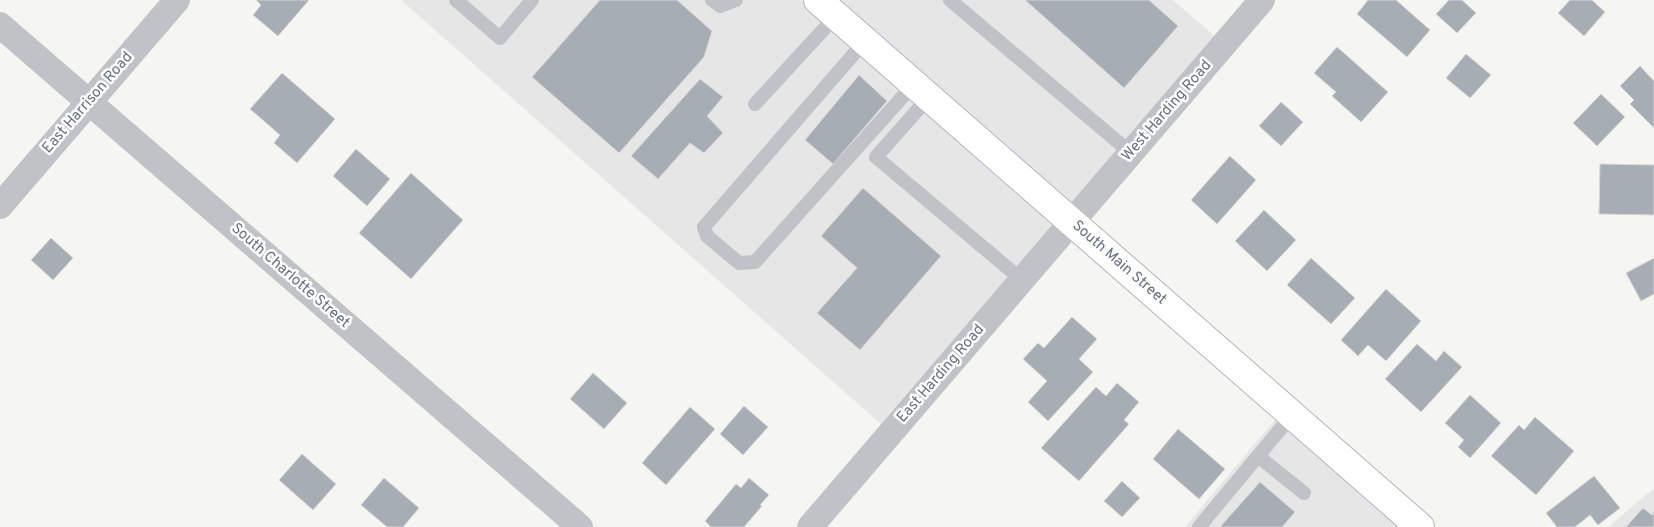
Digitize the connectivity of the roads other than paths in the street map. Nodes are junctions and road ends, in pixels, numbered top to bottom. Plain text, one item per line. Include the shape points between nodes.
1 (177, 0) edge
2 (456, 0) edge
3 (532, 0) edge
4 (712, 0) edge
5 (736, 0) edge
6 (950, 0) edge
7 (1262, 0) edge
8 (830, 6) edge
9 (0, 25) edge
10 (865, 41) junction
11 (922, 91) junction
12 (88, 102) junction
13 (755, 104) dead end
14 (1131, 153) junction
15 (0, 206) edge
16 (1072, 222) junction
17 (1022, 280) junction
18 (1292, 415) junction
19 (1258, 456) junction
20 (1304, 493) dead end
21 (580, 527) edge
22 (810, 527) edge
23 (1199, 527) edge
24 (1420, 527) edge

1 - 12 street, East Harrison Road
2 - 3 lane via 500,38
4 - 5 lane via 720,6
6 - 14 lane
7 - 14 street, West Harding Road
8 - 10 main road, South Main Street
8 - 13 lane
9 - 12 street, South Charlotte Street
10 - 11 main road, South Main Street
10 - 11 lane via 704,227 707,236 740,264 755,262
11 - 16 main road, South Main Street
11 - 17 lane via 876,157
12 - 15 street, East Harrison Road
12 - 21 street, South Charlotte Street
14 - 16 street, West Harding Road
16 - 17 street, East Harding Road
16 - 18 main road, South Main Street
17 - 22 street, East Harding Road
18 - 19 lane
18 - 24 main road, South Main Street
19 - 20 lane
19 - 23 lane

